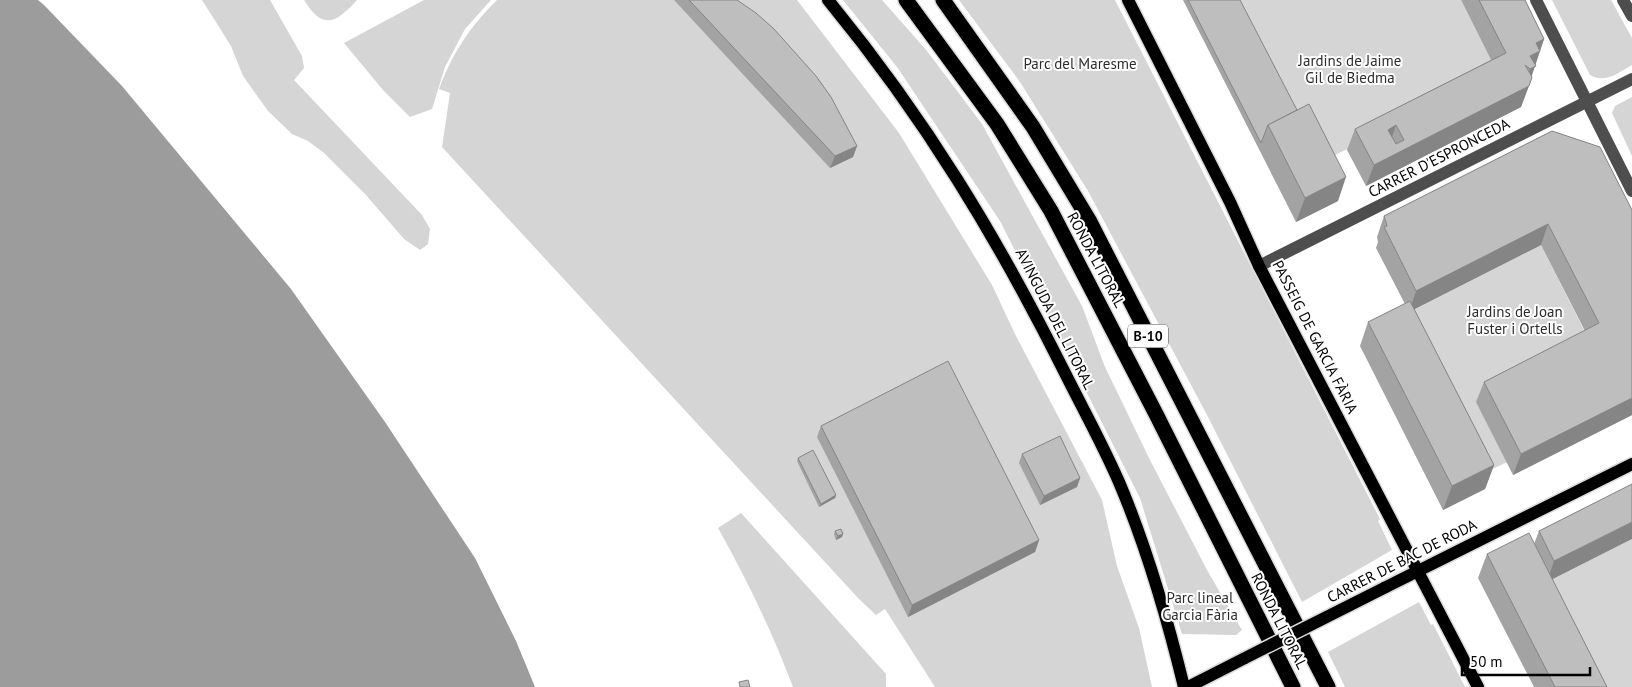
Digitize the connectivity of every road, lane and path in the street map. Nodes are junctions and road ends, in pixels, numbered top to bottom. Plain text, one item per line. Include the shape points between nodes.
1 (828, 0) edge
2 (906, 0) edge
3 (943, 0) edge
4 (1128, 0) edge
5 (1536, 0) edge
6 (1623, 0) edge
7 (1632, 16) edge
8 (1632, 79) edge
9 (1586, 103) junction
10 (1632, 191) edge
11 (1259, 266) junction
12 (1632, 464) edge
13 (1418, 571) junction
14 (1186, 687) edge
15 (1293, 687) edge
16 (1328, 687) edge
17 (1478, 687) edge

1 - 14 main road, AVINGUDA DEL LITORAL via 938,147 995,239 1034,311 1126,500 1154,577
2 - 15 highway, RONDA LITORAL / B-10 via 997,124 1051,212
3 - 16 highway, RONDA LITORAL / B-10 via 1032,127 1088,220
4 - 11 main road, PASSEIG DE GARCIA FÀRIA
5 - 9 street
6 - 7 street
8 - 9 street, CARRER D'ESPRONCEDA
9 - 10 street
9 - 11 street, CARRER D'ESPRONCEDA
11 - 13 main road, PASSEIG DE GARCIA FÀRIA
12 - 13 main road, CARRER DE BAC DE RODA
13 - 14 main road, CARRER DE BAC DE RODA, bridge
13 - 17 main road, PASSEIG DE GARCIA FÀRIA

